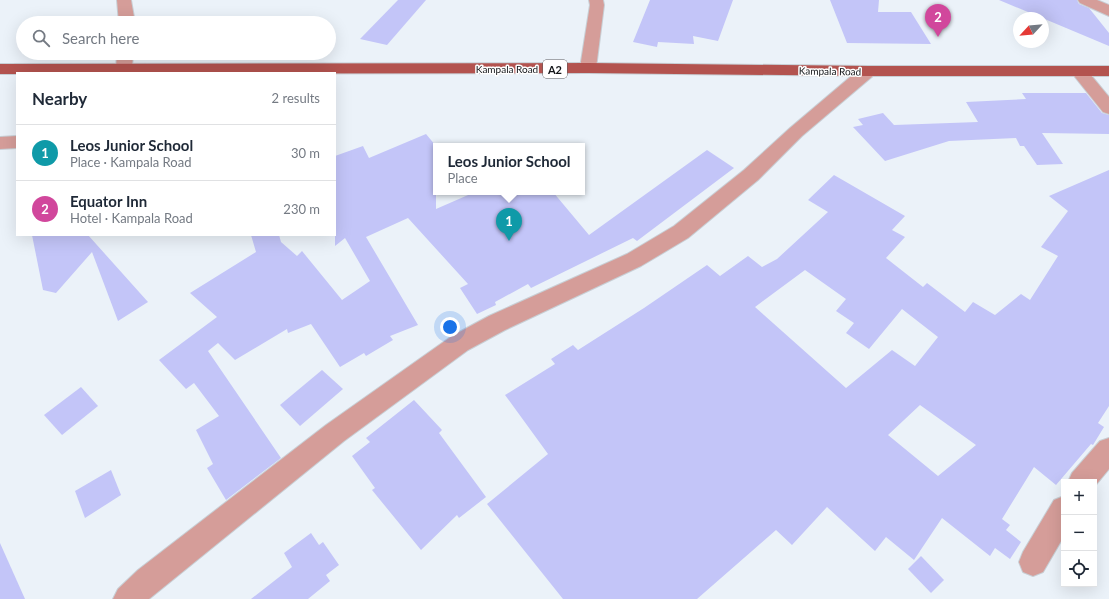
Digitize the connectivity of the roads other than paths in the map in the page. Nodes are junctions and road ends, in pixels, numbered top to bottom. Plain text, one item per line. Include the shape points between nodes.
1 (124, 0) edge
2 (596, 0) edge
3 (1085, 0) edge
4 (1109, 11) edge
5 (126, 16) edge
6 (125, 60) edge
7 (588, 68) junction
8 (0, 69) edge
9 (124, 69) junction
10 (214, 71) edge
11 (1109, 71) edge
12 (868, 72) junction
13 (1079, 72) junction
14 (1109, 108) edge
15 (16, 142) edge
16 (0, 143) edge
17 (1109, 450) edge
18 (1085, 479) edge
19 (1061, 515) edge
20 (1033, 562) dead end
21 (128, 599) edge

1 - 5 street
2 - 7 street
3 - 4 street
6 - 9 street
7 - 10 main road, Kampala Road / A2
7 - 12 main road, Kampala Road / A2
8 - 9 main road, Kampala Road / A2
9 - 10 main road, Kampala Road / A2
11 - 13 main road, Kampala Road / A2
12 - 13 main road, Kampala Road / A2
12 - 21 street via 796,132 751,175 681,232 634,260 460,342 335,433 148,580
13 - 14 street
15 - 16 street
17 - 18 street
19 - 20 street

